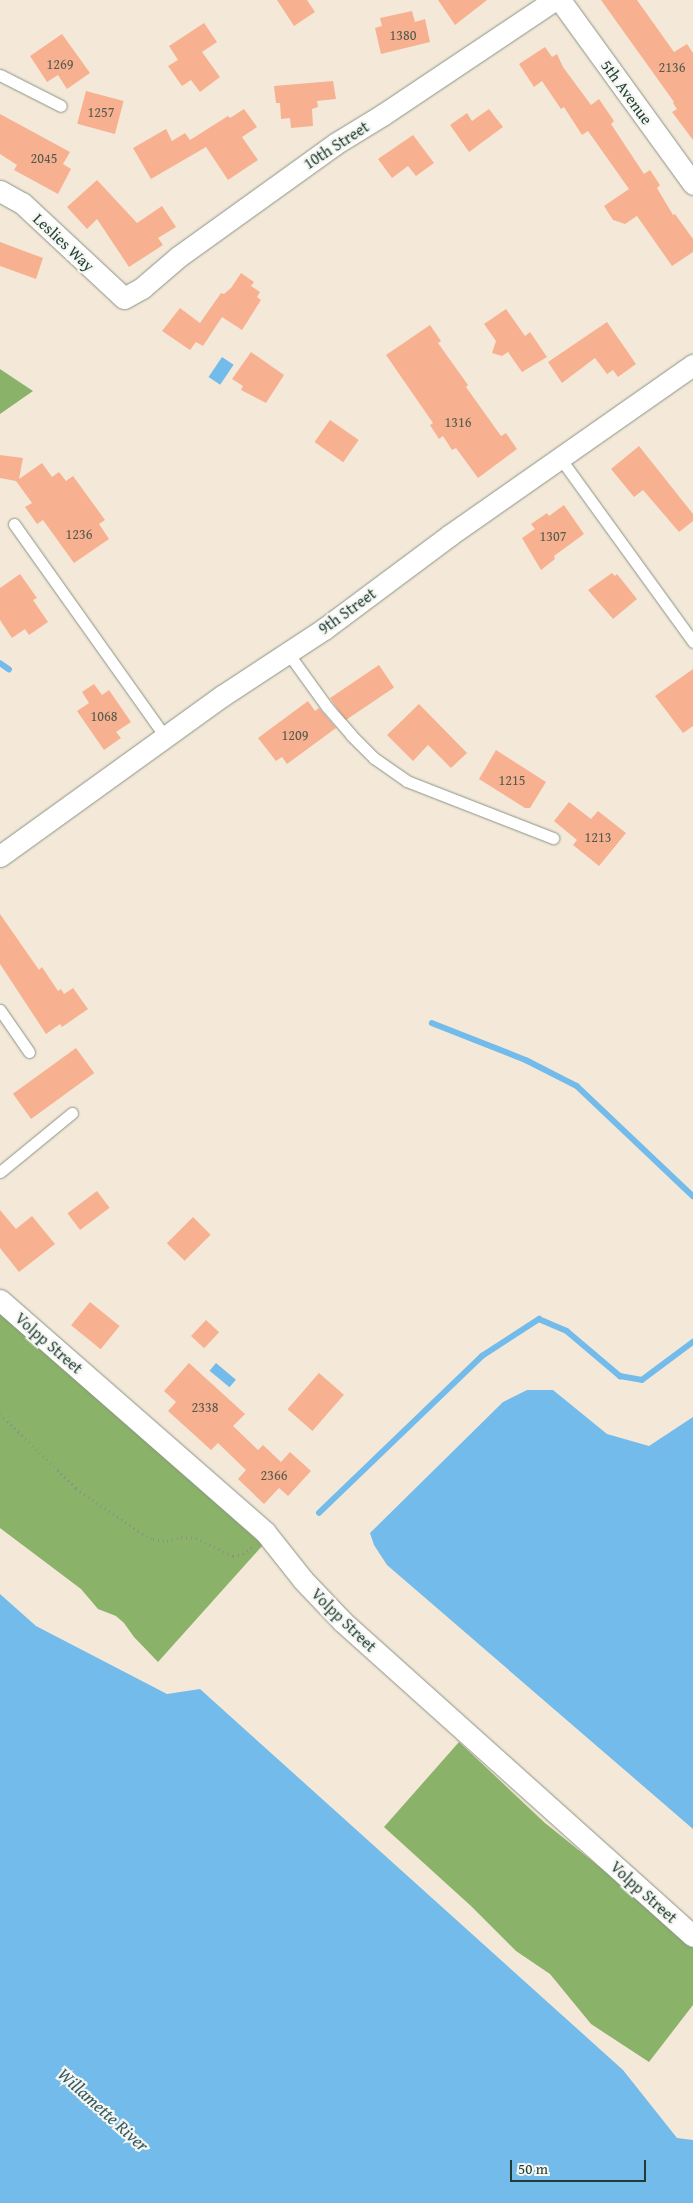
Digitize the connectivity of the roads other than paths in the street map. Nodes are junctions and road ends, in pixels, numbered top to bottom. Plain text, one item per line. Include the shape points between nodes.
1 (554, 0) edge
2 (560, 0) edge
3 (0, 75) edge
4 (61, 106) dead end
5 (693, 184) edge
6 (0, 191) edge
7 (124, 298) joint
8 (693, 365) edge
9 (560, 458) junction
10 (14, 524) dead end
11 (693, 642) edge
12 (288, 653) junction
13 (166, 738) junction
14 (553, 838) dead end
15 (0, 856) edge
16 (0, 1010) edge
17 (29, 1052) dead end
18 (72, 1114) dead end
19 (0, 1172) edge
20 (0, 1300) edge
21 (693, 1936) edge

1 - 7 street, 10th Street via 335,144 178,257 142,288
2 - 5 street, 5th Avenue
3 - 4 lane
6 - 7 street, Leslies Way via 22,203
8 - 9 street, 9th Street
9 - 11 lane
9 - 12 street, 9th Street
10 - 13 lane
12 - 13 street, 9th Street
12 - 14 lane via 327,707 374,758 407,781
13 - 15 street, 9th Street
16 - 17 lane
18 - 19 lane
20 - 21 street, Volpp Street via 266,1532 303,1580 343,1622

